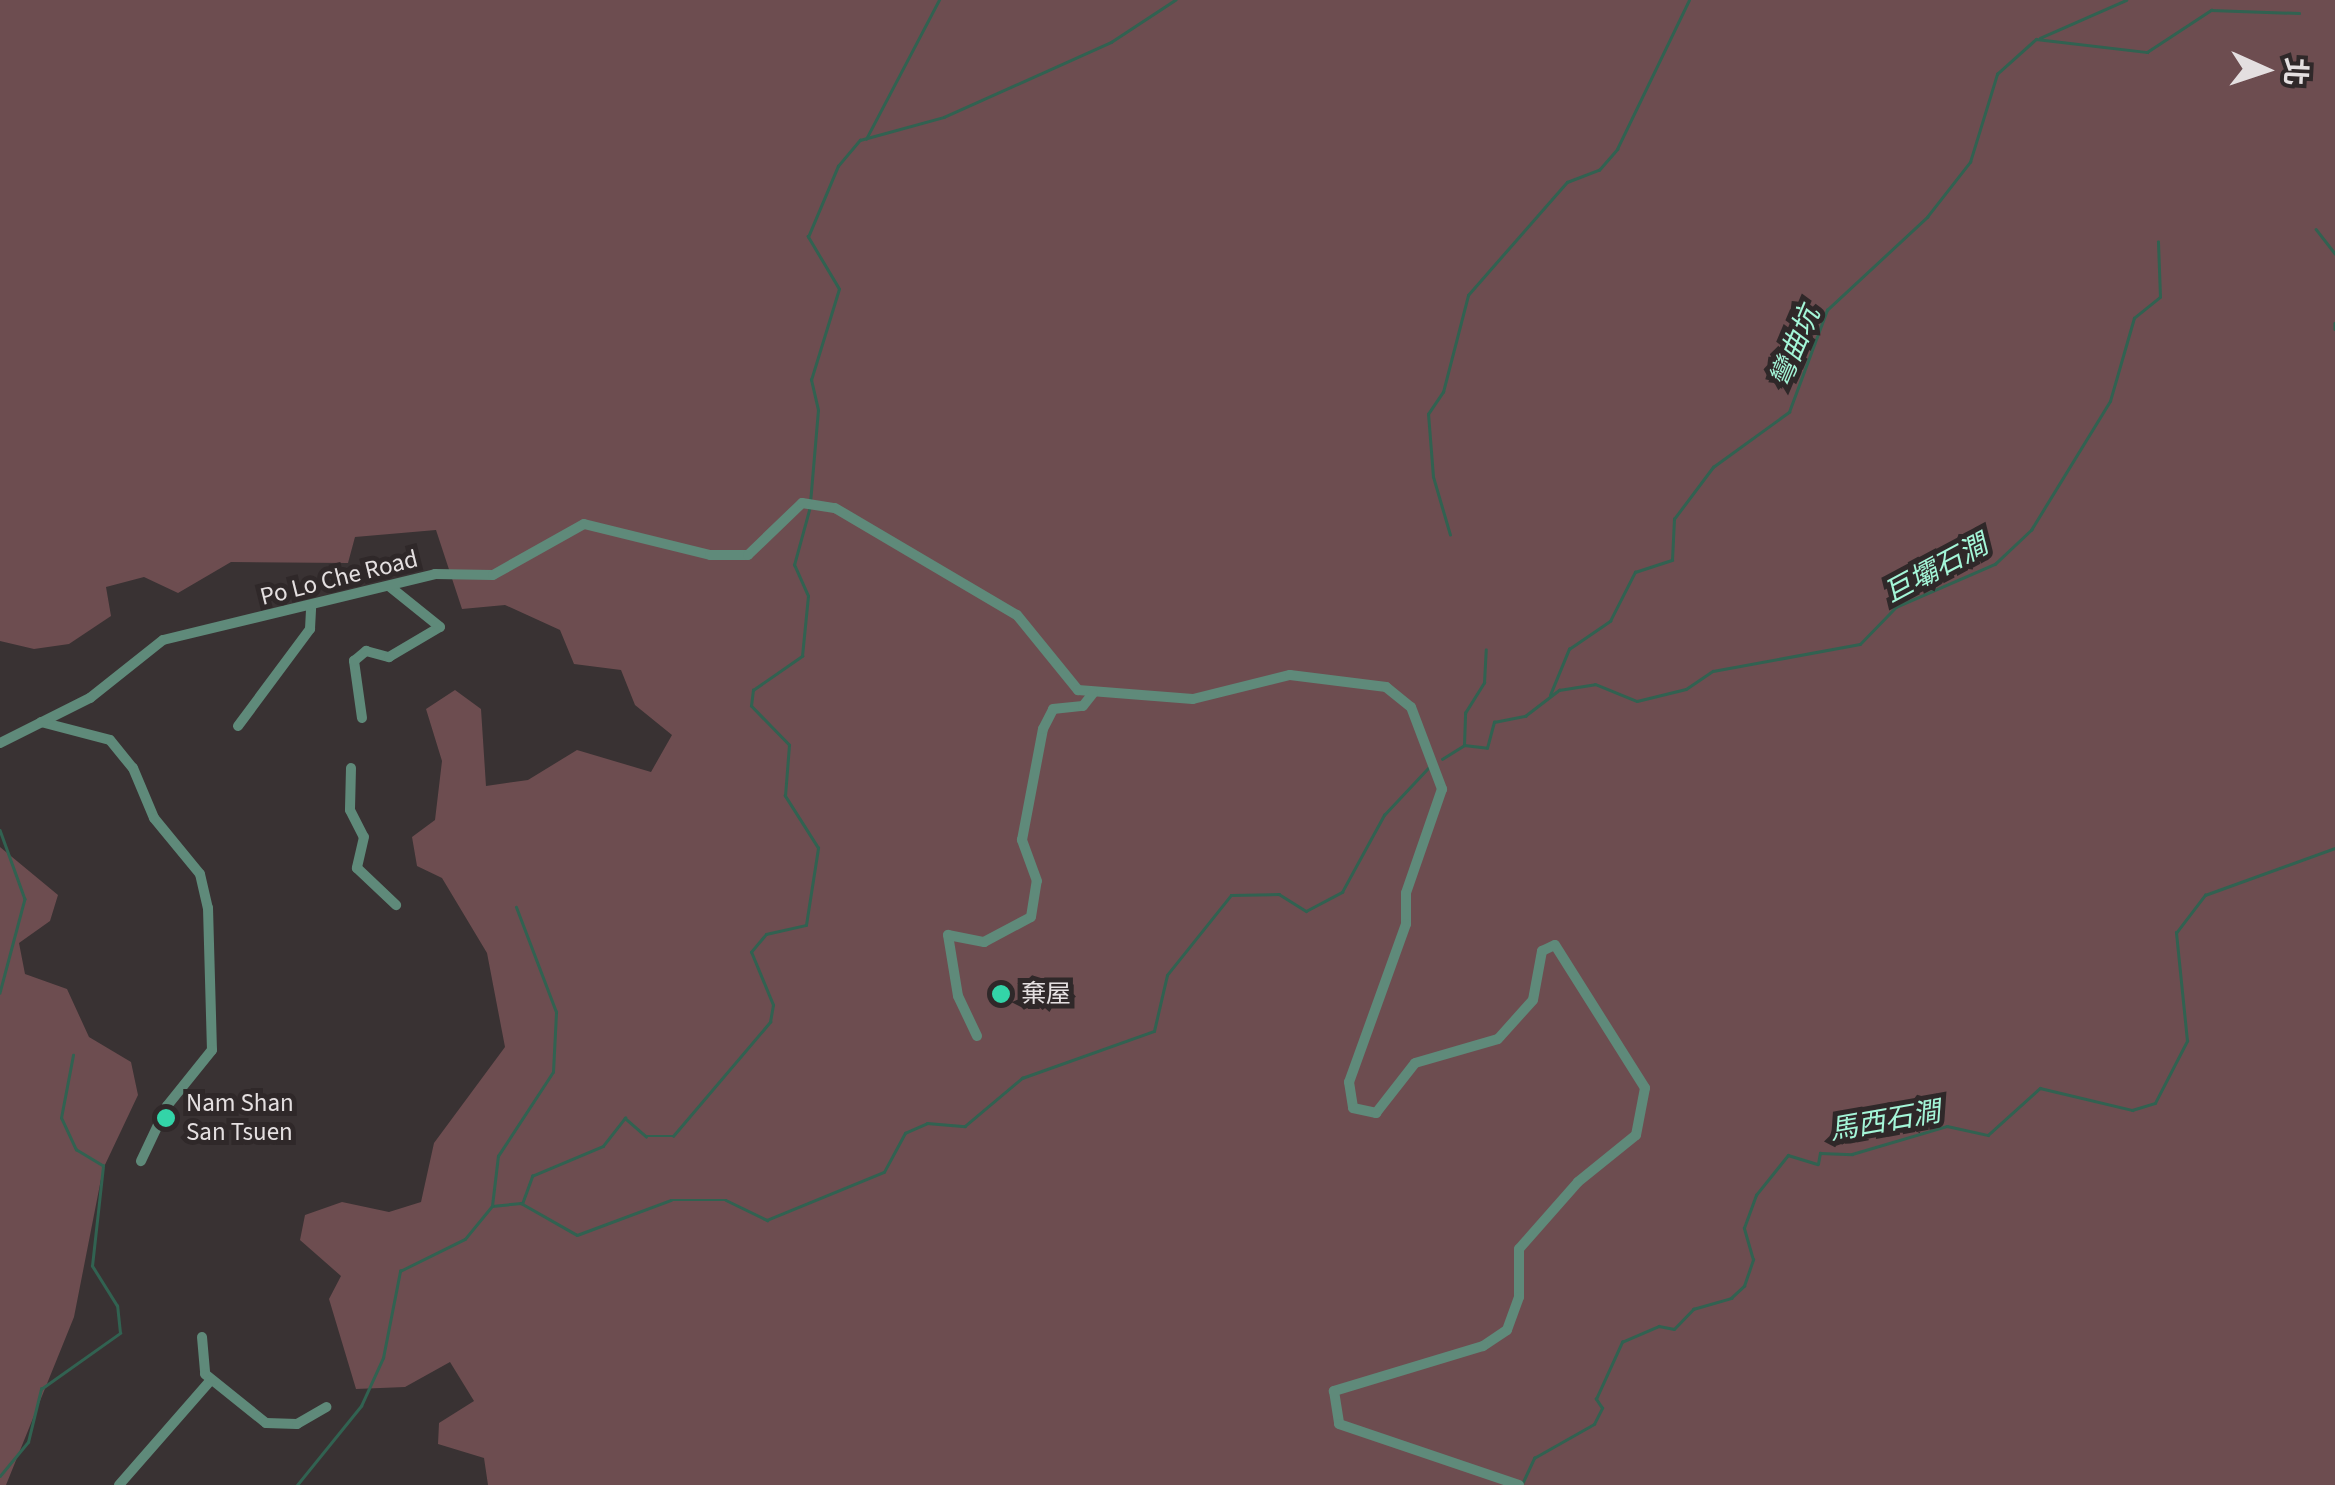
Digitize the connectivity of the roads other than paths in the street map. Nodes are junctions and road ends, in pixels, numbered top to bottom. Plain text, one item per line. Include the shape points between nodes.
1 (389, 586) junction
2 (311, 608) junction
3 (1093, 693) junction
4 (362, 718) dead end
5 (40, 722) junction
6 (238, 726) dead end
7 (0, 743) edge
8 (351, 768) dead end
9 (396, 905) dead end
10 (978, 1036) dead end
11 (141, 1162) dead end
12 (202, 1337) dead end
13 (211, 1380) junction
14 (327, 1406) dead end
15 (1518, 1484) edge
16 (118, 1485) edge

1 - 2 street, Po Lo Che Road
1 - 3 street, Po Lo Che Road via 435,574 492,575 584,524 710,555 748,555 789,509 821,503 1018,615 1072,685
1 - 4 street via 440,626 388,657 366,652 354,662
2 - 5 street, Po Lo Che Road via 164,640 104,689
2 - 6 street via 310,629
3 - 10 street via 1083,706 1053,709 1042,729 1022,840 1036,881 1032,917 984,942 948,935 958,996
3 - 15 street via 1193,698 1290,674 1339,676 1386,688 1411,707 1442,789 1406,893 1406,924 1349,1082 1353,1108 1376,1114 1415,1063 1498,1039 1533,1000 1542,951 1556,945 1642,1074 1645,1110 1636,1135 1578,1182 1519,1249 1519,1297 1506,1330 1483,1346 1334,1391 1332,1413 1340,1424
5 - 7 street, Po Lo Che Road
5 - 11 street via 110,740 134,768 154,818 200,874 208,908 212,1050 167,1106
8 - 9 street via 350,810 364,837 356,868
12 - 13 street
13 - 14 street via 279,1428
13 - 16 street

